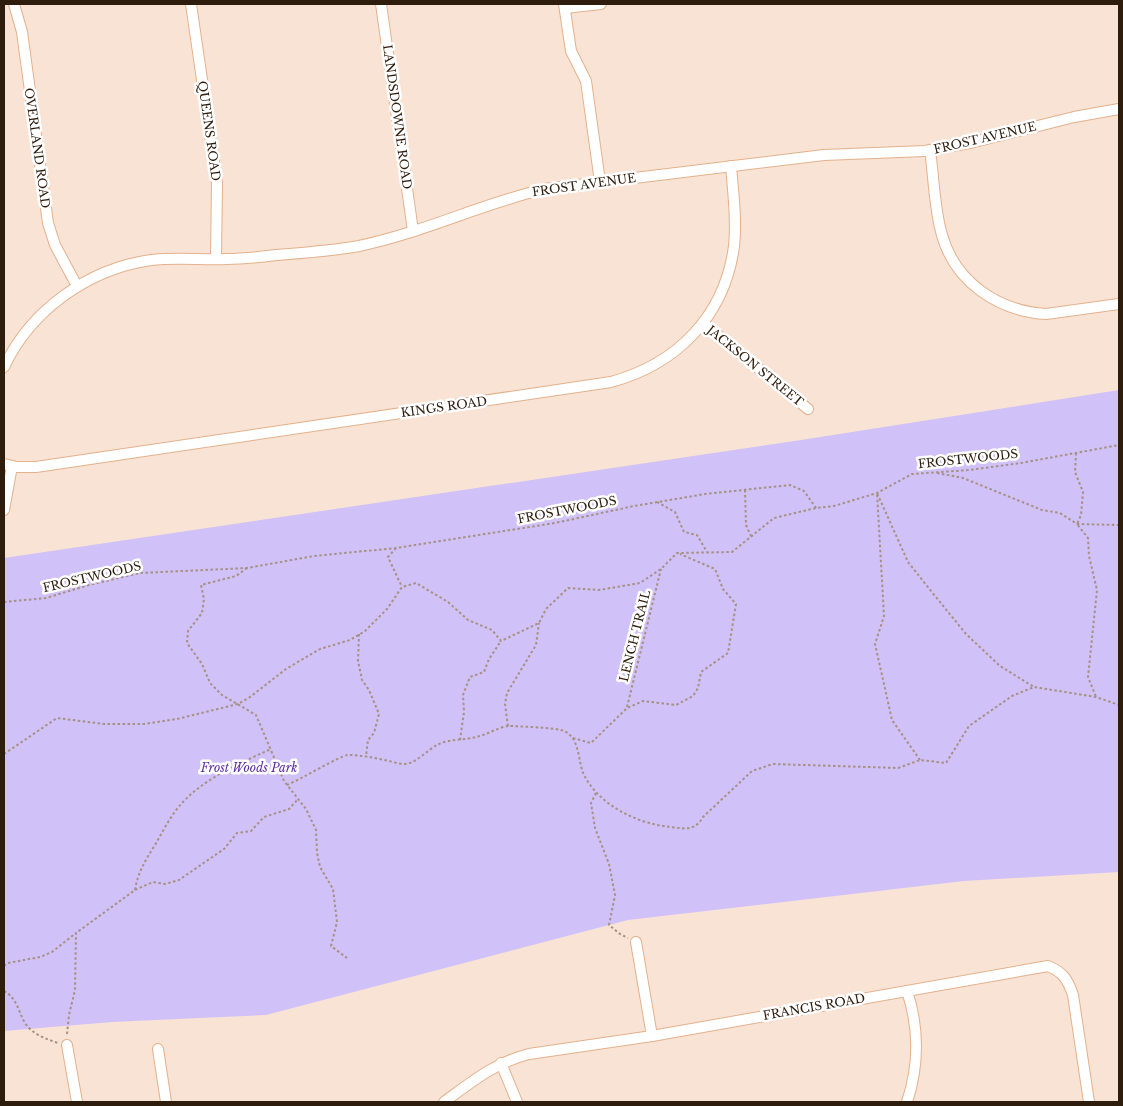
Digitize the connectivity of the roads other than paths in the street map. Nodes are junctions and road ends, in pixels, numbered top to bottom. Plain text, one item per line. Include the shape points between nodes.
1 (14, 4) edge
2 (191, 4) edge
3 (381, 4) edge
4 (601, 4) edge
5 (564, 6) edge
6 (1119, 109) edge
7 (930, 150) junction
8 (731, 166) junction
9 (600, 182) junction
10 (414, 231) junction
11 (216, 259) junction
12 (77, 286) junction
13 (1119, 304) edge
14 (703, 323) junction
15 (4, 367) edge
16 (808, 409) dead end
17 (8, 465) edge
18 (4, 510) edge
19 (636, 942) road end
20 (907, 991) junction
21 (652, 1036) junction
22 (67, 1045) road end
23 (158, 1049) dead end
24 (501, 1064) junction
25 (76, 1102) edge
26 (166, 1102) edge
27 (444, 1102) edge
28 (518, 1102) edge
29 (906, 1102) edge
30 (1089, 1102) edge

1 - 12 street, OVERLAND ROAD via 22,32 48,223 54,245
2 - 11 street, QUEENS ROAD via 217,183
3 - 10 street, LANDSDOWNE ROAD
4 - 5 street
5 - 9 street via 571,51 586,81
6 - 7 street, FROST AVENUE
7 - 8 street, FROST AVENUE via 824,155
7 - 13 street via 942,237 958,268 977,288 1001,304 1034,313
8 - 9 street, FROST AVENUE
8 - 14 street, KINGS ROAD via 735,222 731,261 721,292
9 - 10 street, FROST AVENUE via 516,196
10 - 11 street, FROST AVENUE via 359,246
11 - 12 street, FROST AVENUE via 152,260 106,272
12 - 15 street, FROST AVENUE via 30,326
14 - 16 street, JACKSON STREET
14 - 17 street, KINGS ROAD via 683,345 657,364 611,382 36,467
17 - 18 street
19 - 21 street
20 - 21 street, FRANCIS ROAD
20 - 29 street via 914,1014 916,1043
20 - 30 street, FRANCIS ROAD via 1037,967 1059,970 1066,978 1074,1000
21 - 24 street, FRANCIS ROAD via 529,1054
22 - 25 street
23 - 26 street
24 - 27 street, FRANCIS ROAD
24 - 28 street

